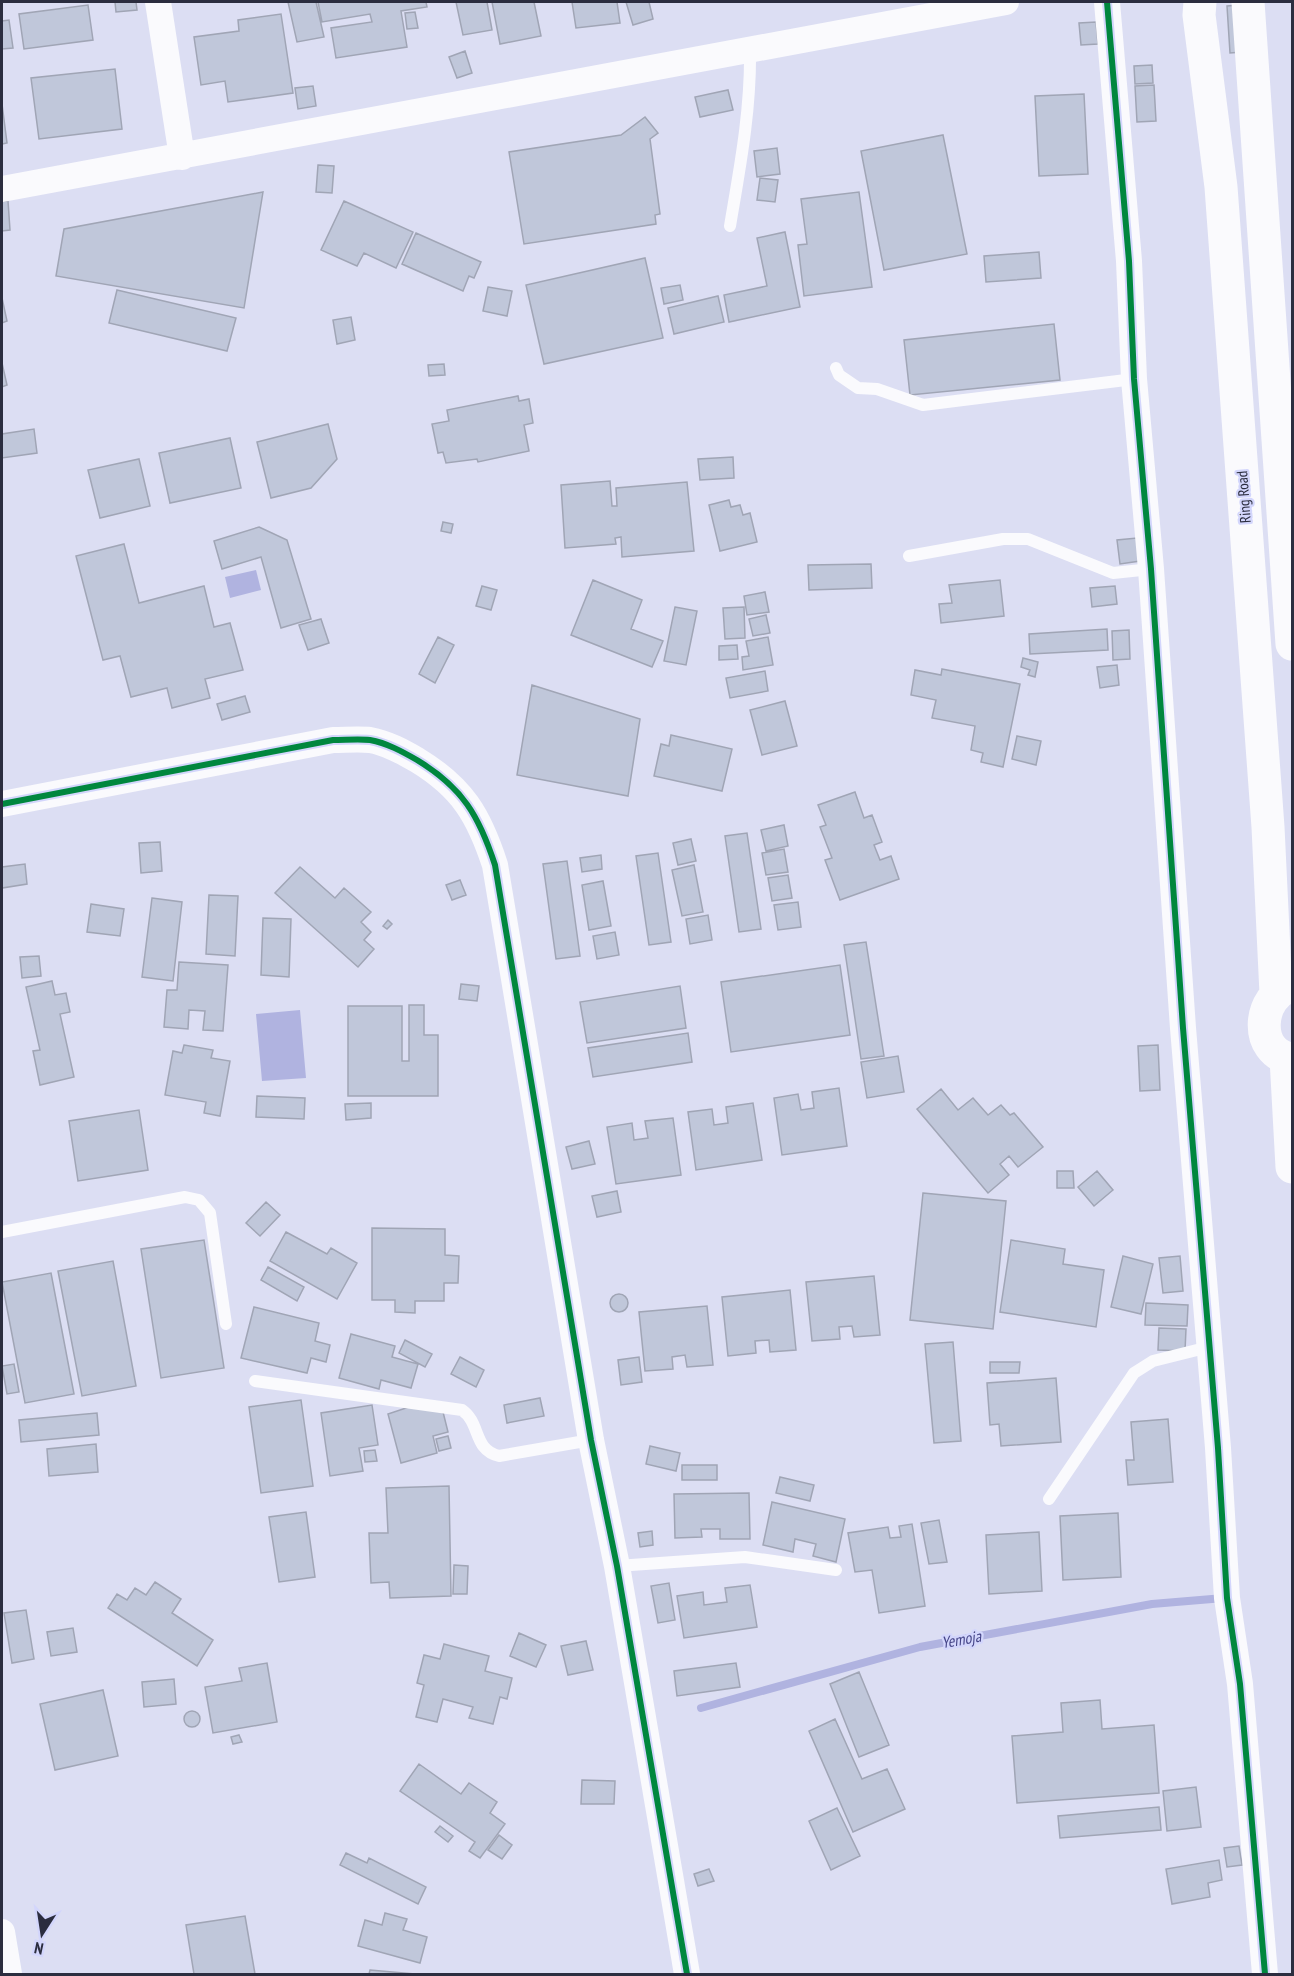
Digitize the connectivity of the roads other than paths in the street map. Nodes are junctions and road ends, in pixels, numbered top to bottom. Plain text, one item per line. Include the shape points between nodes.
1 (158, 2) edge
2 (1006, 2) edge
3 (1107, 2) edge
4 (1200, 2) edge
5 (1248, 2) edge
6 (750, 49) junction
7 (182, 157) junction
8 (2, 189) edge
9 (730, 226) dead end
10 (836, 368) dead end
11 (1134, 379) junction
12 (909, 556) dead end
13 (1151, 569) junction
14 (1293, 644) edge
15 (2, 804) edge
16 (1284, 989) edge
17 (1289, 1059) edge
18 (1293, 1167) edge
19 (2, 1232) edge
20 (226, 1324) dead end
21 (1209, 1347) junction
22 (255, 1381) dead end
23 (591, 1440) junction
24 (1049, 1498) dead end
25 (617, 1566) junction
26 (836, 1570) dead end
27 (2, 1932) edge
28 (9, 1974) edge
29 (687, 1974) edge
30 (1265, 1974) edge

1 - 7 street
2 - 6 street
3 - 11 street via 1129,261
4 - 16 main road, Ring Road via 1221,187 1268,827
5 - 14 main road
6 - 7 street
6 - 9 lane via 751,86 745,140
7 - 8 street
10 - 11 lane via 839,375 858,388 877,389 923,405
11 - 13 street
12 - 13 lane via 1003,539 1028,539 1113,573
13 - 21 street
15 - 23 street via 333,740 371,740 401,750 451,783 471,806 495,865
16 - 17 main road, Ring Road via 1265,1010 1264,1029 1271,1046
17 - 18 main road, Ring Road
19 - 20 lane via 185,1197 199,1200 210,1213
21 - 24 lane via 1154,1361 1134,1373
21 - 30 street via 1227,1598 1240,1684
22 - 23 lane via 462,1410 472,1417 481,1447 499,1456
23 - 25 street
25 - 26 lane via 745,1557
25 - 29 street
27 - 28 street

